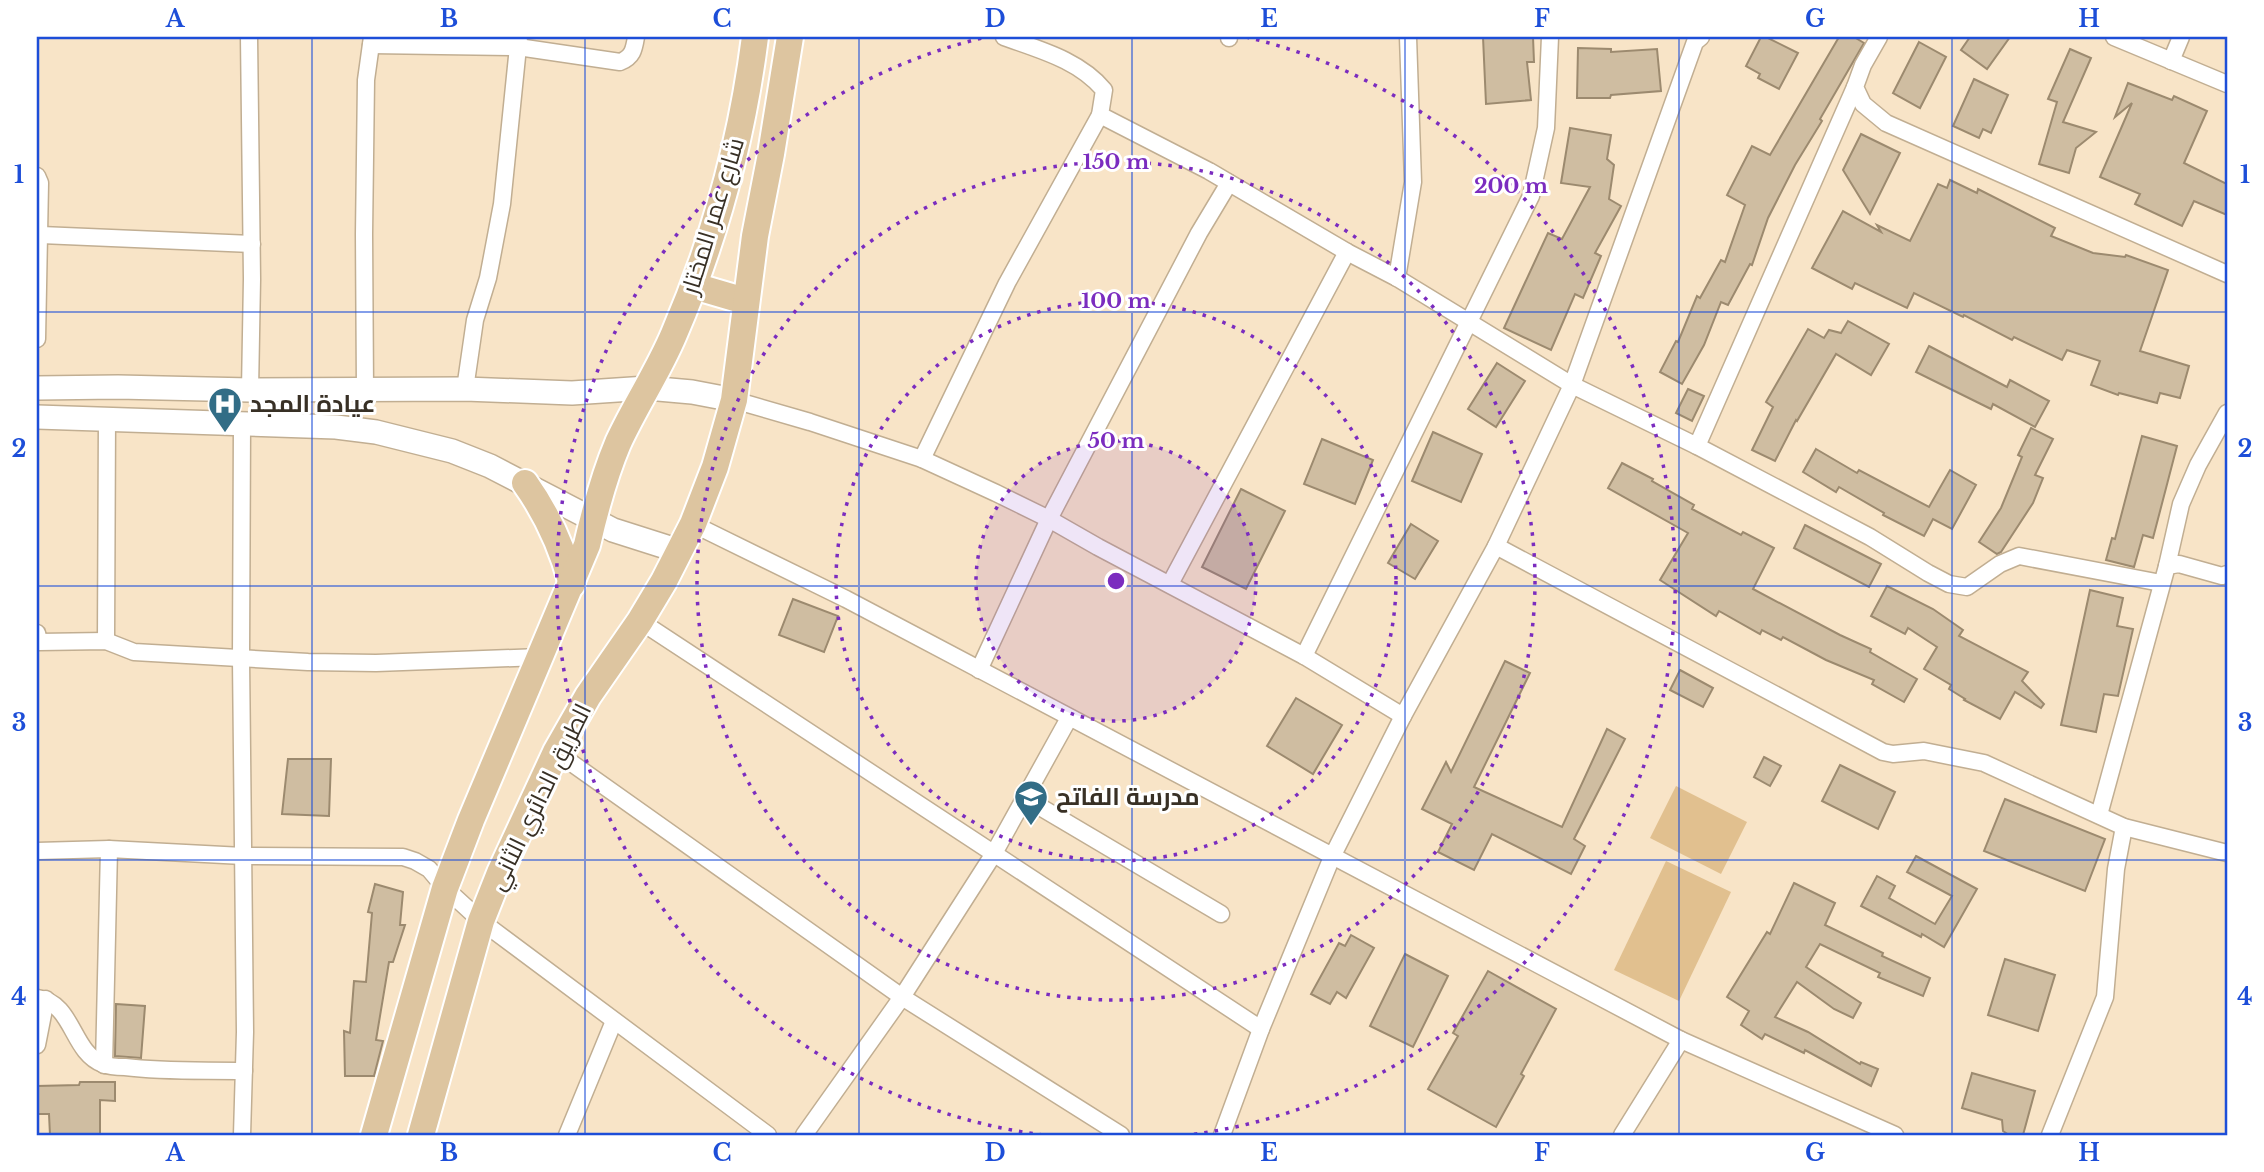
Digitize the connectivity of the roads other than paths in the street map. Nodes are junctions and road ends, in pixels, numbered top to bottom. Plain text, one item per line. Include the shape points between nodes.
1 (249, 37) edge
2 (636, 37) edge
3 (755, 37) edge
4 (790, 37) edge
5 (1004, 37) edge
6 (1408, 37) edge
7 (1550, 37) edge
8 (1879, 37) edge
9 (2114, 37) edge
10 (2181, 37) edge
11 (1693, 39) edge
12 (372, 41) edge
13 (519, 42) edge
14 (2171, 61) junction
15 (2227, 84) edge
16 (1855, 87) junction
17 (1100, 115) junction
18 (37, 176) edge
19 (1229, 183) junction
20 (41, 234) junction
21 (252, 244) junction
22 (1348, 253) junction
23 (2227, 275) edge
24 (1397, 278) junction
25 (694, 286) junction
26 (745, 301) junction
27 (1468, 324) junction
28 (37, 339) edge
29 (1572, 385) junction
30 (37, 388) edge
31 (647, 388) junction
32 (465, 389) junction
33 (250, 390) junction
34 (365, 390) junction
35 (734, 400) junction
36 (2227, 413) edge
37 (37, 417) edge
38 (107, 418) junction
39 (242, 424) junction
40 (1697, 446) junction
41 (922, 459) junction
42 (525, 484) junction
43 (1049, 519) junction
44 (593, 521) junction
45 (693, 524) junction
46 (1496, 546) junction
47 (679, 551) junction
48 (2167, 566) junction
49 (2227, 574) edge
50 (2161, 583) junction
51 (572, 584) junction
52 (1170, 584) junction
53 (640, 621) junction
54 (37, 639) edge
55 (106, 641) junction
56 (1304, 656) junction
57 (540, 657) junction
58 (241, 659) junction
59 (979, 670) junction
60 (1404, 716) junction
61 (1069, 718) junction
62 (556, 752) junction
63 (1025, 798) junction
64 (2099, 815) junction
65 (2124, 827) junction
66 (109, 849) junction
67 (37, 851) edge
68 (2227, 853) edge
69 (993, 855) junction
70 (243, 856) junction
71 (1332, 857) junction
72 (445, 888) junction
73 (1221, 914) dead end
74 (481, 921) junction
75 (902, 997) junction
76 (42, 999) edge
77 (614, 1021) junction
78 (1261, 1029) junction
79 (1681, 1040) junction
80 (37, 1045) edge
81 (104, 1065) junction
82 (244, 1070) junction
83 (1886, 1133) edge
84 (242, 1135) edge
85 (374, 1135) edge
86 (421, 1135) edge
87 (567, 1135) edge
88 (768, 1135) edge
89 (804, 1135) edge
90 (1121, 1135) edge
91 (1222, 1135) edge
92 (1622, 1135) edge
93 (2050, 1135) edge

1 - 21 street
2 - 13 street via 634,50 620,62
3 - 25 main road, شارع عمر المختار via 729,177
4 - 26 main road, شارع عمر المختار
5 - 17 street via 1092,75 1104,90
6 - 24 street via 1413,182
7 - 27 street via 1546,128 1531,196
8 - 16 street
9 - 14 street
10 - 14 street
11 - 29 street
12 - 13 street
12 - 34 street via 366,80
13 - 32 street via 502,204 475,320
14 - 15 street
16 - 23 street via 1863,104 1886,123
16 - 40 street
17 - 19 street
17 - 41 street via 1007,283
18 - 20 street
19 - 22 street
19 - 43 street
20 - 21 street
20 - 28 street
21 - 33 street
22 - 24 street
22 - 52 street
24 - 27 street
25 - 26 main road
25 - 31 main road, شارع عمر المختار
26 - 35 main road, شارع عمر المختار
27 - 29 street
27 - 56 street
29 - 40 street
29 - 46 street
30 - 33 main road
31 - 32 main road via 572,393
31 - 35 main road
31 - 44 main road, الطريق الدائري الثاني via 618,444
32 - 34 main road
33 - 34 main road
35 - 41 street
35 - 45 main road, الطريق الدائري الثاني
36 - 48 street via 2181,504
37 - 38 main road
38 - 39 main road
38 - 55 street
39 - 42 main road via 336,427 401,437 453,451
39 - 58 street
40 - 50 street via 1949,584 1967,587 2019,556
41 - 43 street
42 - 44 main road
42 - 51 main road via 549,521
43 - 52 street
43 - 59 street
44 - 47 main road
44 - 51 main road, الطريق الدائري الثاني
45 - 47 main road, الطريق الدائري الثاني
45 - 59 street
46 - 60 street
46 - 64 street via 1883,752 1924,751 1984,763
47 - 53 main road, الطريق الدائري الثاني
48 - 49 street via 2179,564
48 - 50 street
50 - 64 street
51 - 57 main road, الطريق الدائري الثاني
52 - 56 street
53 - 62 main road, الطريق الدائري الثاني
53 - 69 street
54 - 55 street
55 - 58 street via 134,652
56 - 60 street
57 - 58 street via 376,663
57 - 72 main road, الطريق الدائري الثاني
58 - 70 street
59 - 61 street
60 - 71 street
61 - 63 street
61 - 71 street
62 - 74 main road, الطريق الدائري الثاني
62 - 75 street
63 - 69 street
63 - 73 street
64 - 65 street
65 - 68 street
65 - 93 street via 2105,997
66 - 67 street
66 - 70 street
66 - 81 street
69 - 75 street
69 - 78 street
70 - 72 street via 403,857 429,869
70 - 82 street
71 - 78 street
71 - 79 street
72 - 74 street
72 - 85 main road, الطريق الدائري الثاني
74 - 77 street
74 - 86 main road, الطريق الدائري الثاني
75 - 89 street
75 - 90 street
76 - 80 street
76 - 81 street via 56,1005 89,1054
77 - 87 street
77 - 88 street
78 - 91 street
79 - 83 street
79 - 92 street
81 - 82 street via 145,1070
82 - 84 street

